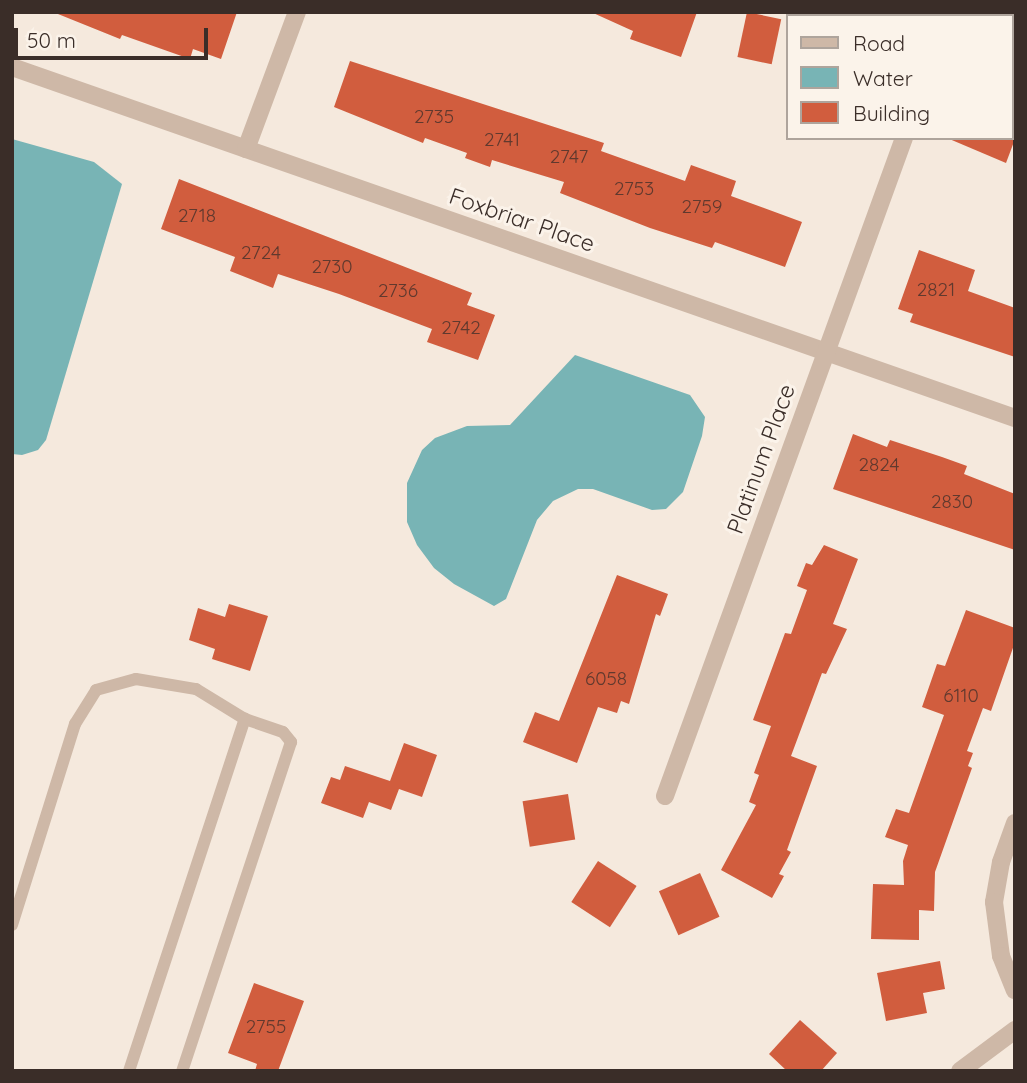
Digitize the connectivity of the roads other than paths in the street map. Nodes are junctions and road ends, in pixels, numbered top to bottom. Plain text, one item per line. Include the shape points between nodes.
1 (297, 12) edge
2 (12, 67) edge
3 (903, 140) edge
4 (246, 149) junction
5 (826, 352) junction
6 (1015, 418) edge
7 (245, 719) junction
8 (665, 796) dead end
9 (1015, 823) edge
10 (12, 925) edge
11 (1015, 990) edge
12 (1015, 1030) edge
13 (130, 1071) edge
14 (182, 1071) edge
15 (960, 1071) edge

1 - 4 street
2 - 4 street, Foxbriar Place
3 - 5 street, Platinum Place
4 - 5 street, Foxbriar Place
5 - 6 street, Foxbriar Place
5 - 8 street, Platinum Place
7 - 10 lane via 196,689 136,679 96,690 75,724
7 - 13 lane
7 - 14 lane via 283,732 291,742
9 - 11 street via 1001,862 994,902 1001,956
12 - 15 street

